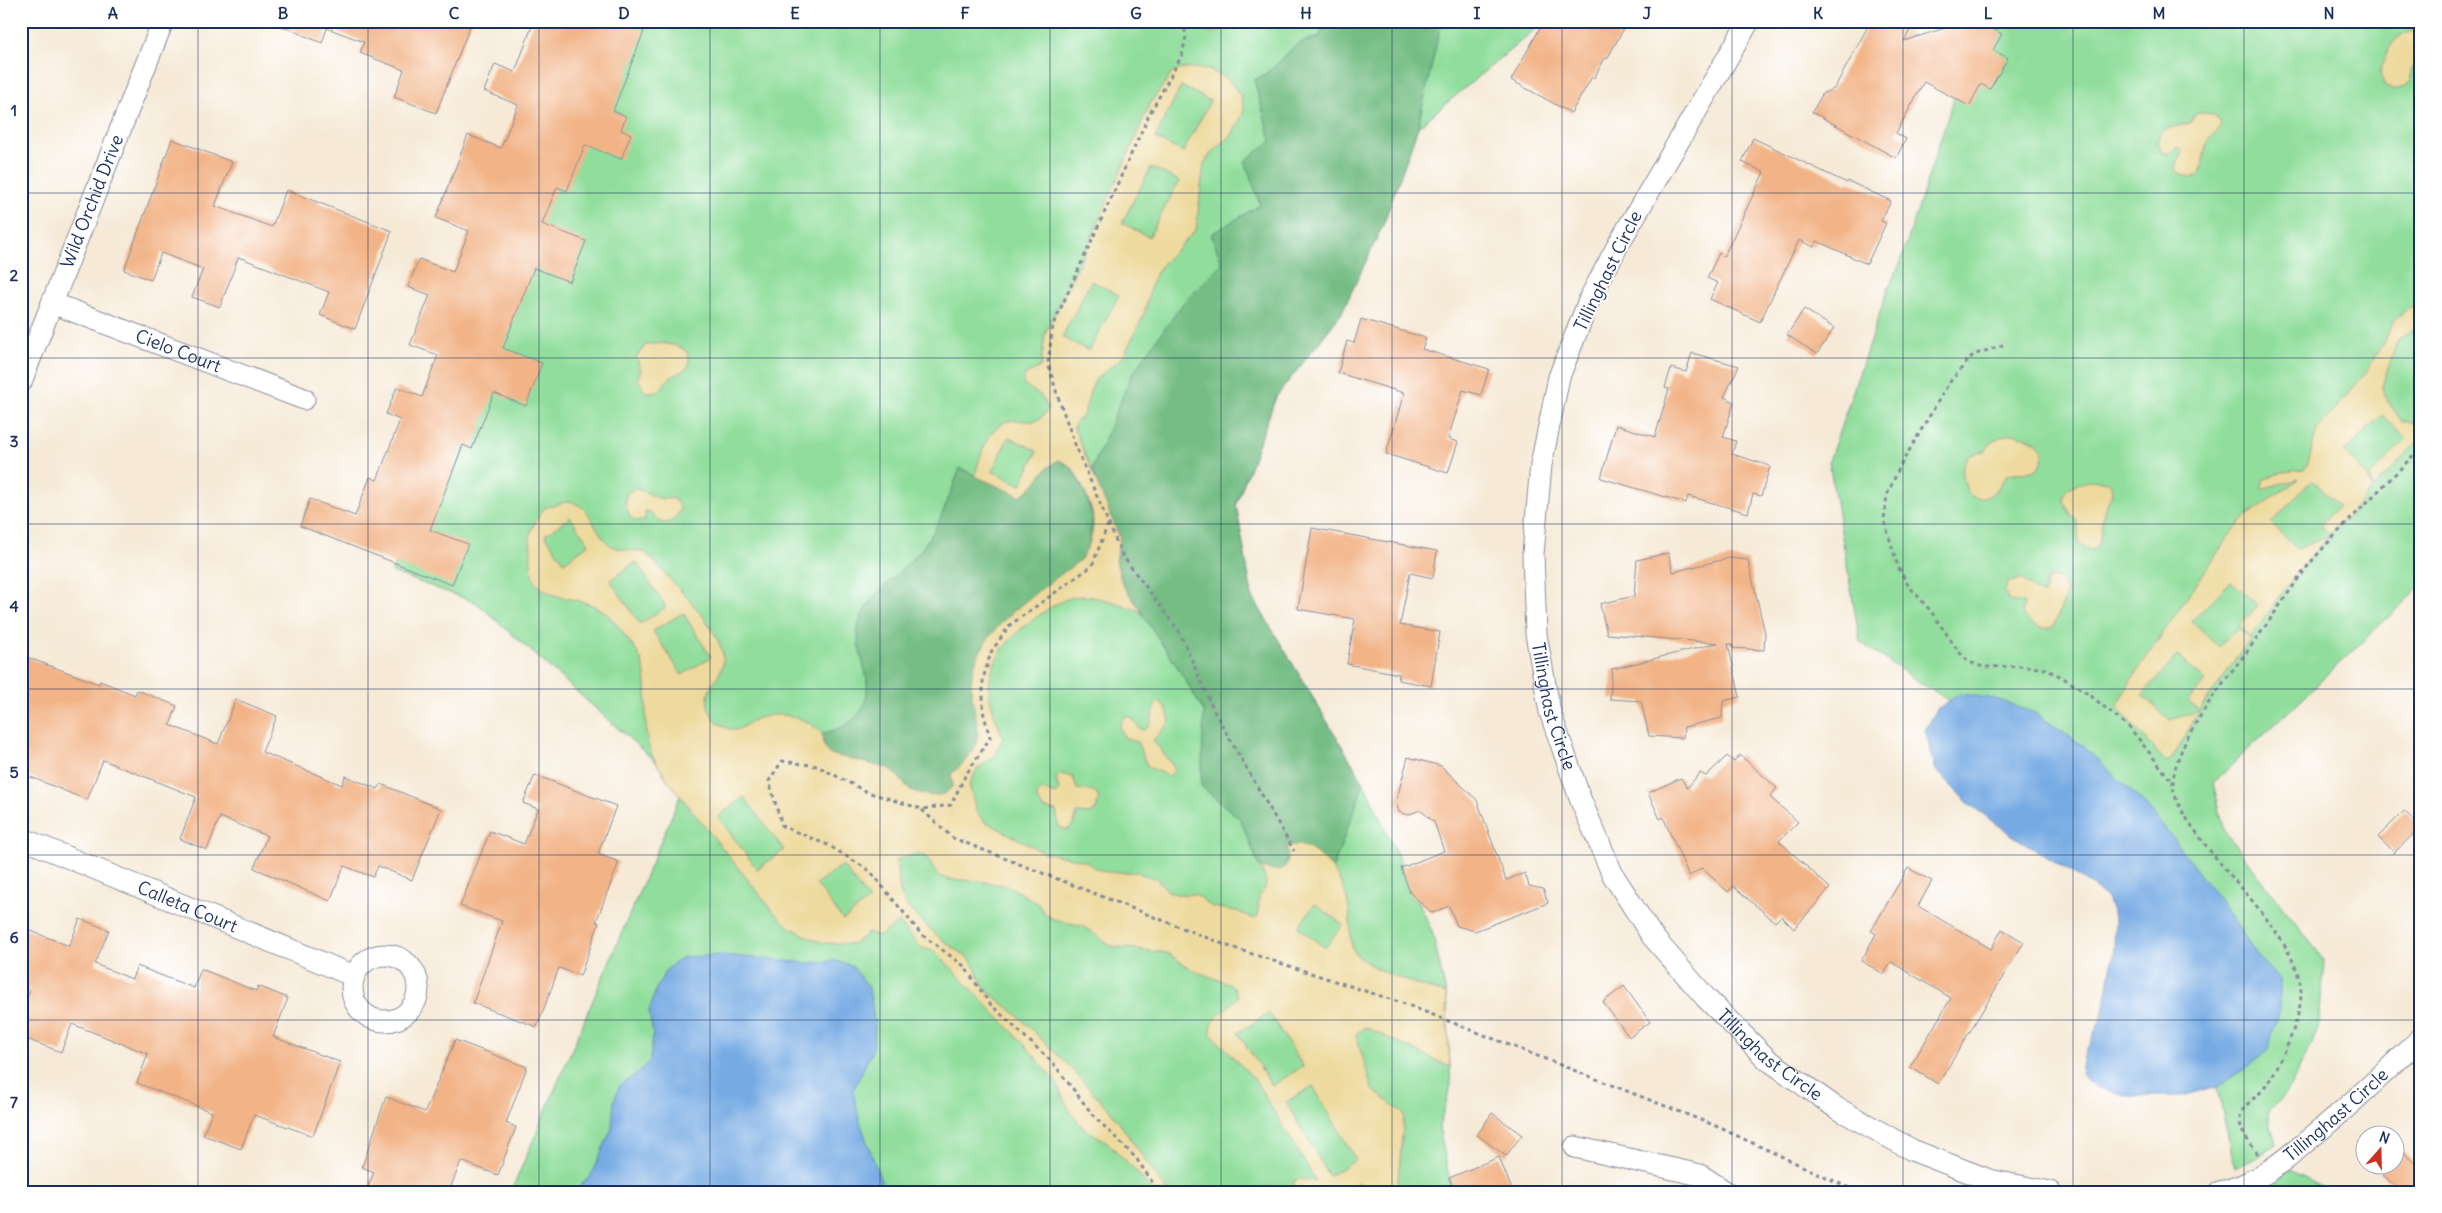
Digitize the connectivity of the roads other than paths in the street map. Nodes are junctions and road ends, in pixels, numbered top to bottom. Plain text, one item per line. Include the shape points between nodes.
1 (163, 21) edge
2 (1749, 21) edge
3 (52, 303) junction
4 (21, 382) edge
5 (304, 399) dead end
6 (21, 838) edge
7 (354, 976) dead end
8 (2421, 1038) edge
9 (1575, 1148) dead end
10 (2231, 1191) edge
11 (1726, 1192) edge
12 (2050, 1192) edge

1 - 3 street, Wild Orchid Drive
2 - 12 street, Tillinghast Circle via 1619,243 1590,298 1559,377 1541,465 1534,554 1536,634 1550,712 1581,801 1613,875 1652,936 1706,998 1767,1059 1836,1107 1912,1150 1990,1180
3 - 4 street, Wild Orchid Drive
3 - 5 street, Cielo Court
6 - 7 street, Calleta Court
8 - 10 street, Tillinghast Circle via 2351,1104 2269,1172
9 - 11 street via 1700,1175

